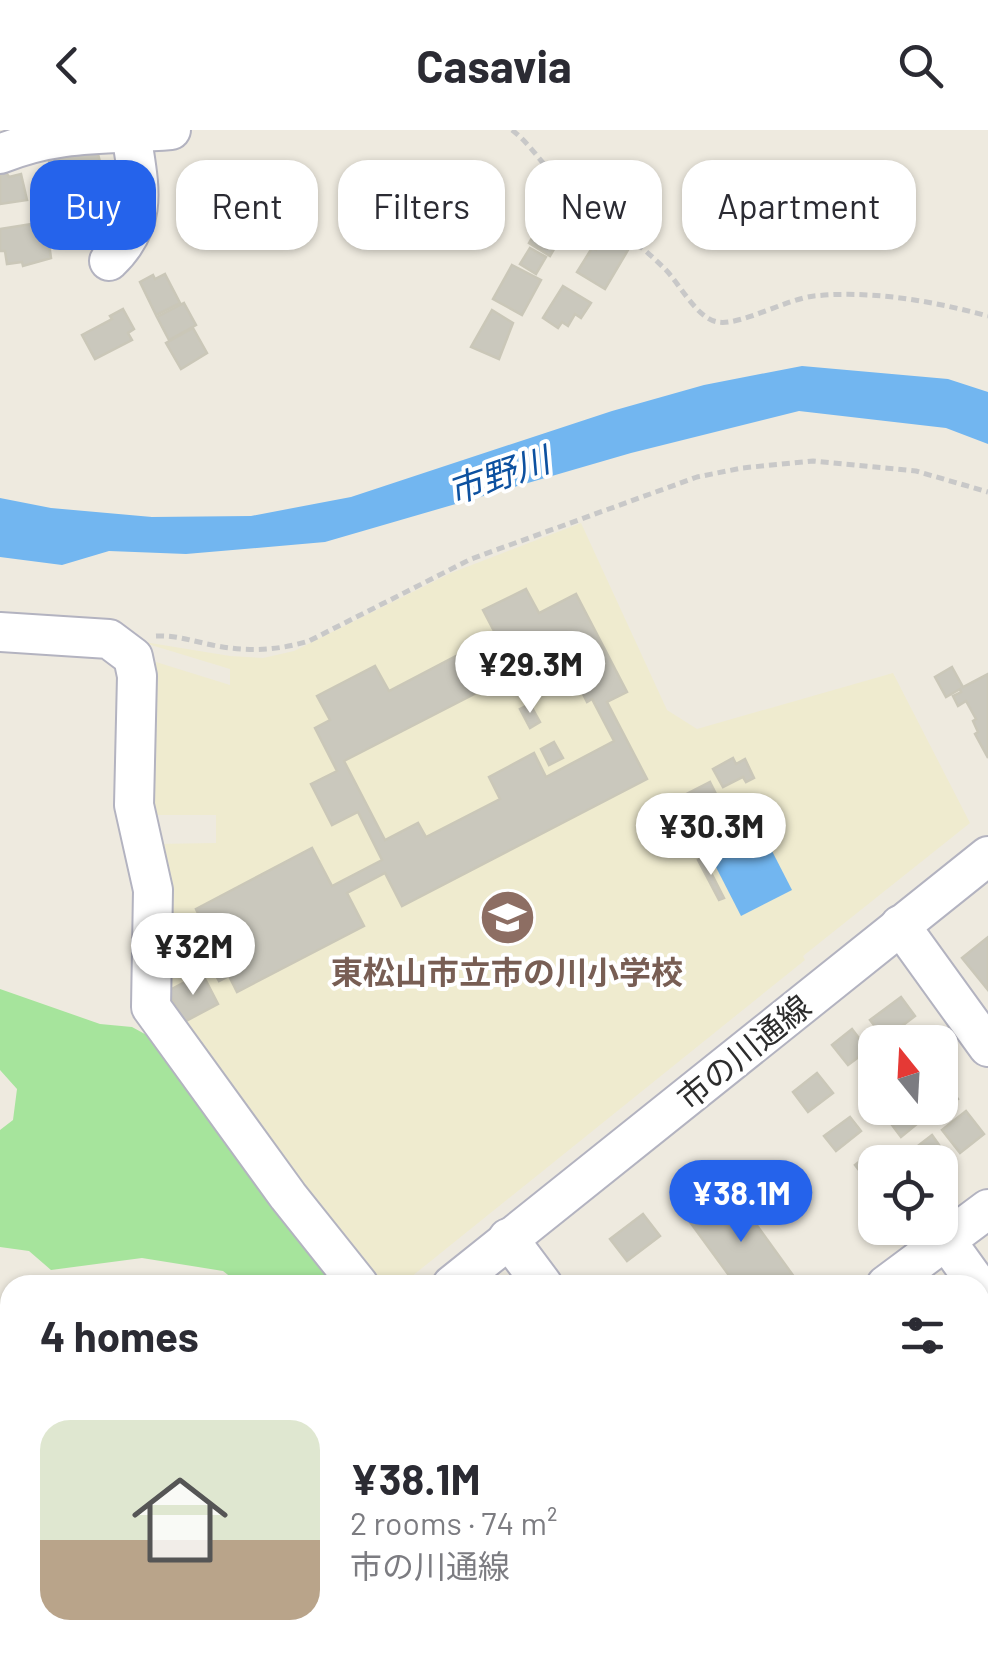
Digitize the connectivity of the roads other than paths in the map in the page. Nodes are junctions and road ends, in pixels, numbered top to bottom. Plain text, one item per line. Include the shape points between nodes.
1 (170, 130) edge
2 (131, 132) edge
3 (0, 154) edge
4 (109, 260) dead end
5 (0, 632) edge
6 (988, 856) edge
7 (900, 925) junction
8 (988, 1048) edge
9 (988, 1209) edge
10 (958, 1233) edge
11 (508, 1238) junction
12 (943, 1245) edge
13 (949, 1245) edge
14 (351, 1275) edge
15 (464, 1275) edge
16 (536, 1275) edge
17 (900, 1275) edge
18 (970, 1275) edge

1 - 2 street
2 - 3 street via 49,137
2 - 4 street via 137,221
5 - 14 street via 96,637 133,657 134,805 153,890 150,1007
6 - 7 street, 市の川通線
7 - 8 street
7 - 11 street, 市の川通線
9 - 10 street
11 - 15 street, 市の川通線
11 - 16 street
12 - 17 street
13 - 18 street

